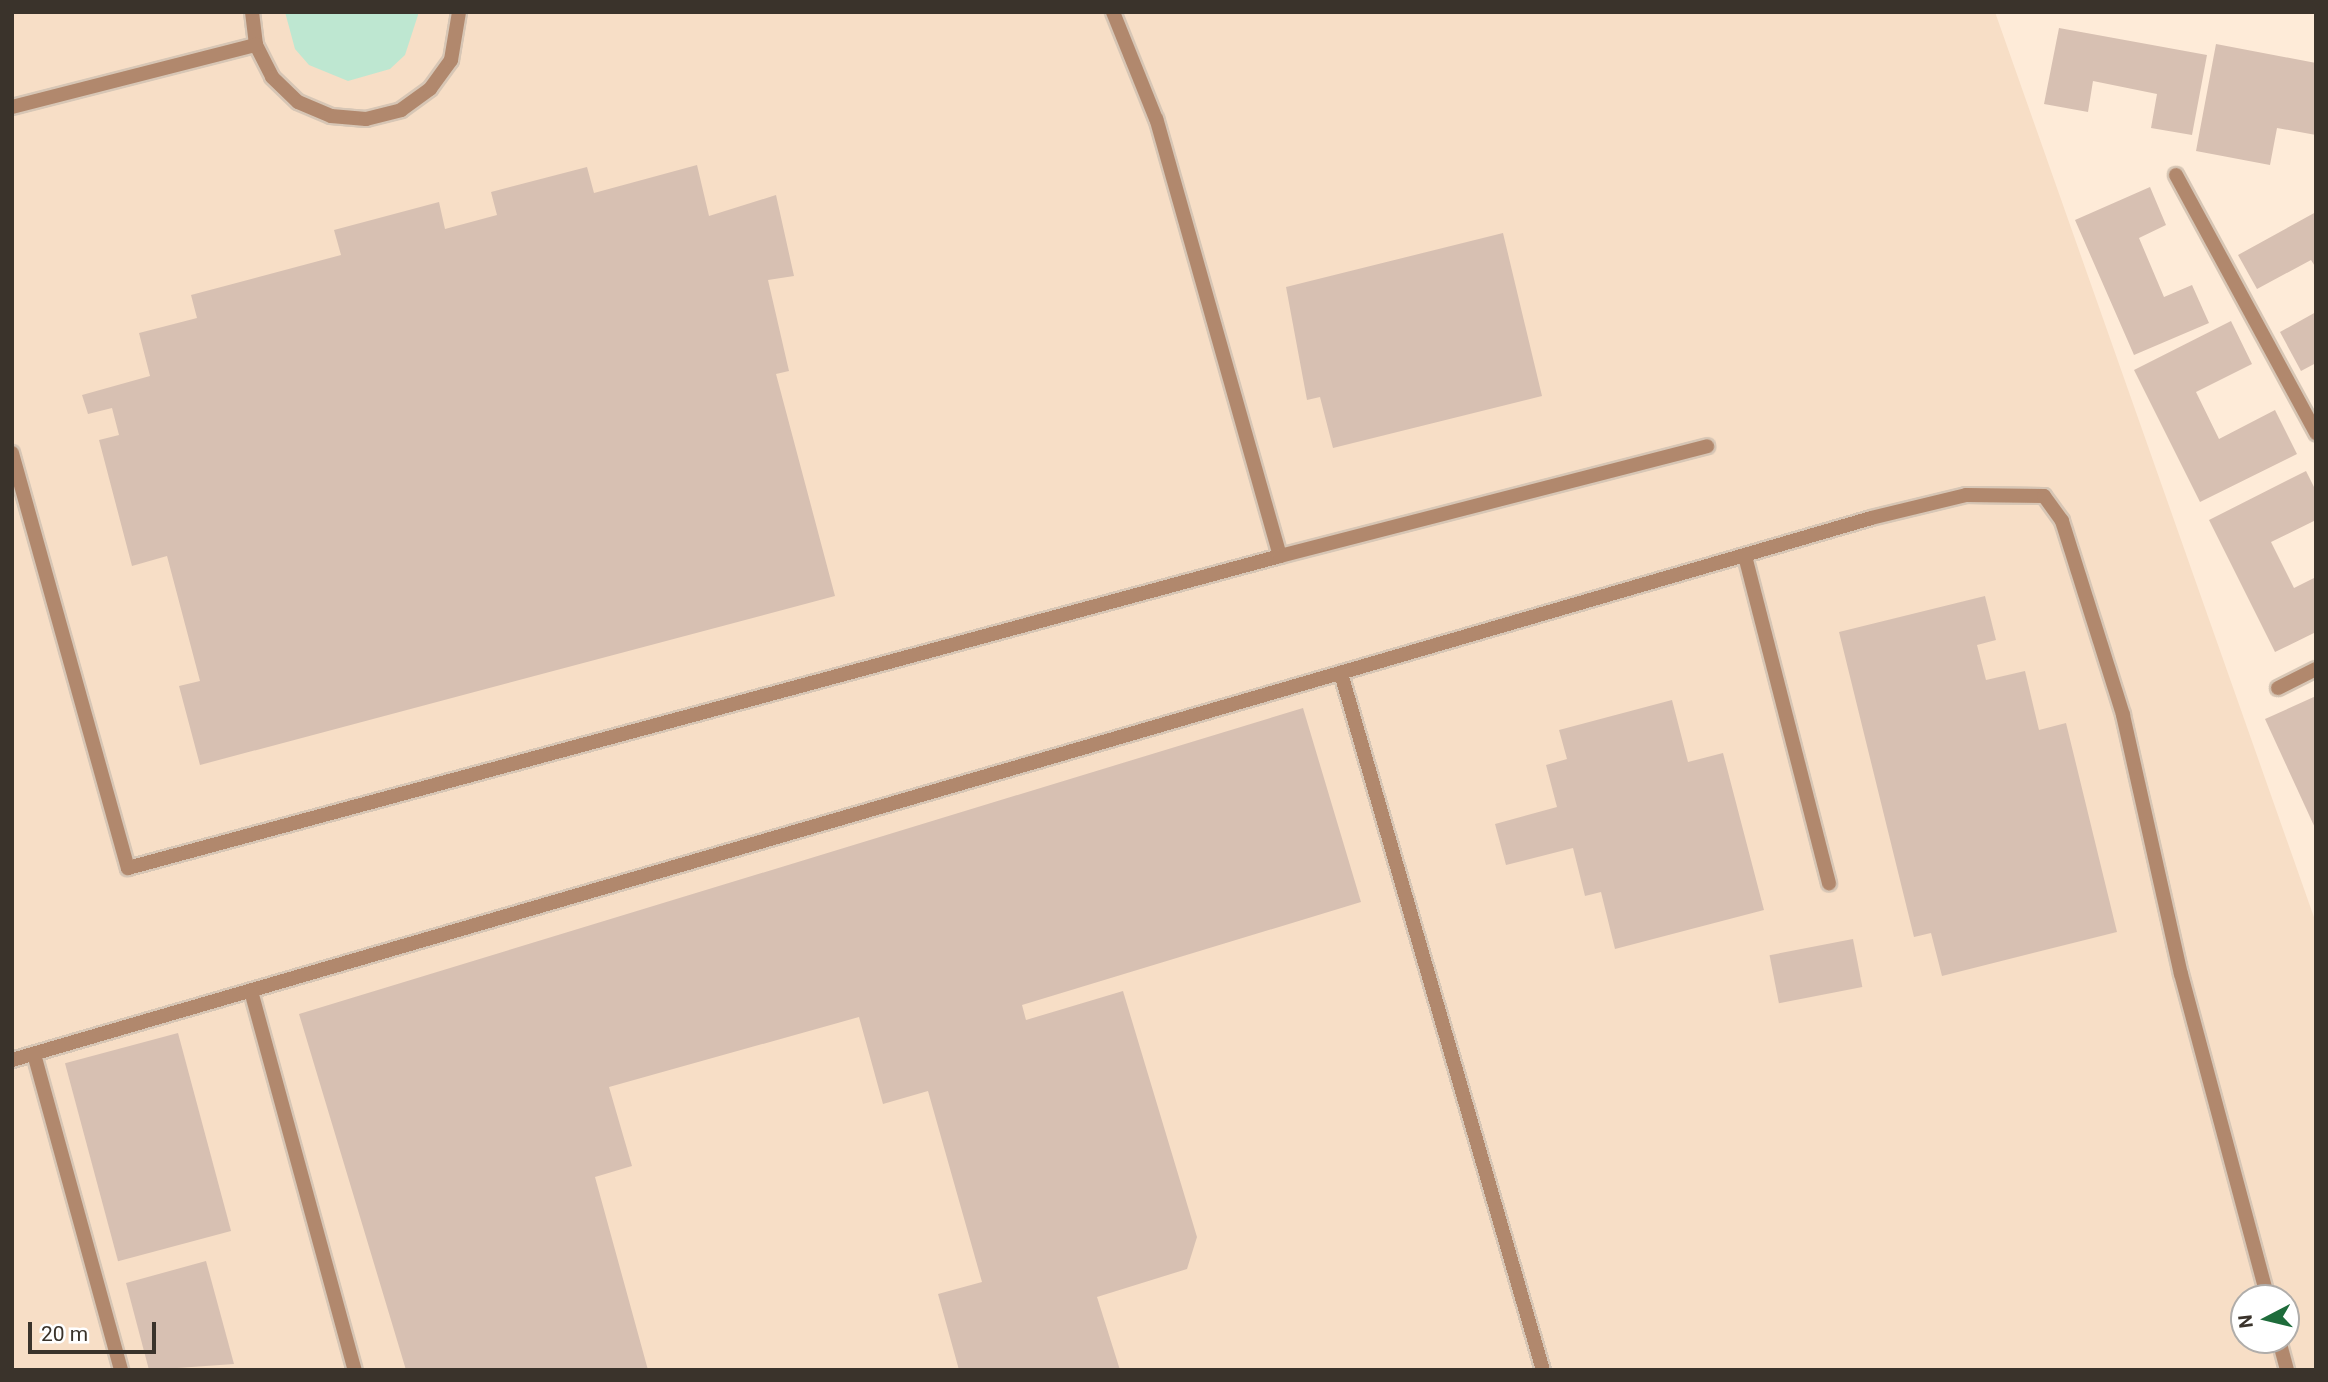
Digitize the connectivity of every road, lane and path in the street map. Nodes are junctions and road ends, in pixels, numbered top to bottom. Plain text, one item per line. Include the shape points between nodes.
1 (251, 12) edge
2 (459, 12) edge
3 (1113, 12) edge
4 (256, 45) junction
5 (12, 107) edge
6 (2176, 175) dead end
7 (2316, 433) edge
8 (1707, 446) dead end
9 (12, 453) edge
10 (1280, 556) junction
11 (1745, 556) junction
12 (2316, 670) edge
13 (1342, 677) junction
14 (2278, 688) dead end
15 (1829, 883) dead end
16 (251, 991) junction
17 (34, 1054) junction
18 (12, 1060) edge
19 (2264, 1284) edge
20 (121, 1370) edge
21 (355, 1370) edge
22 (1543, 1370) edge

1 - 4 street
2 - 4 street via 451,60 430,89 401,110 366,119 331,116 298,102 272,77
3 - 10 street via 1156,119
4 - 5 street
6 - 7 street
8 - 10 street
9 - 10 street via 128,868
11 - 13 street
11 - 15 street
11 - 19 street via 1966,495 2044,496 2062,521 2123,715 2180,974
12 - 14 street
13 - 16 street
13 - 22 street
16 - 17 street
16 - 21 street
17 - 18 street
17 - 20 street

